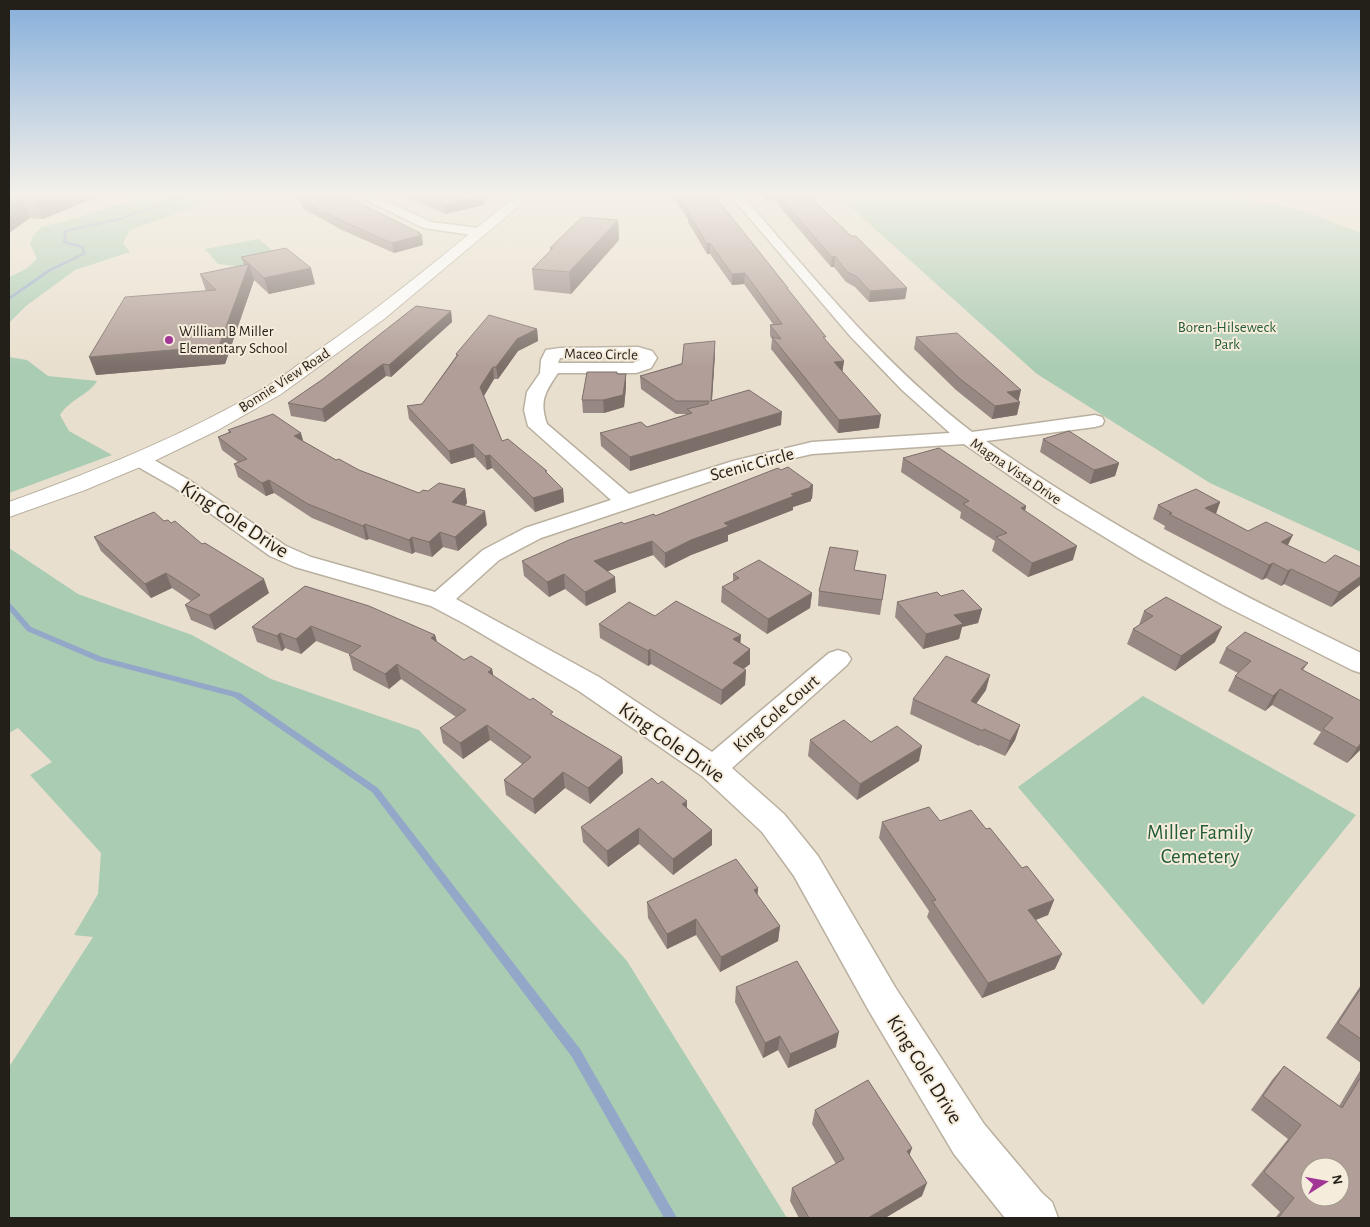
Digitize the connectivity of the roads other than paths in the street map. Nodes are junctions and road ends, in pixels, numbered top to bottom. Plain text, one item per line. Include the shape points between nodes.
1 (454, 252) edge
2 (786, 252) edge
3 (549, 368) dead end
4 (1095, 421) dead end
5 (968, 438) junction
6 (140, 460) junction
7 (625, 502) junction
8 (9, 510) edge
9 (440, 601) junction
10 (838, 659) dead end
11 (1361, 664) edge
12 (713, 768) junction
13 (1036, 1218) edge

1 - 6 street, Bonnie View Road via 367,324 276,390
2 - 5 street, Magna Vista Drive via 910,389
3 - 7 street, Maceo Circle via 536,392 533,410 538,426
4 - 5 street, Scenic Circle
5 - 7 street, Scenic Circle via 794,451
5 - 11 street, Magna Vista Drive via 1112,534
6 - 8 street, Bonnie View Road
6 - 9 street, King Cole Drive via 182,484 278,551 303,562
7 - 9 street, Scenic Circle via 532,533 509,544 491,555
9 - 12 street, King Cole Drive via 589,684
10 - 12 street, King Cole Court
12 - 13 street, King Cole Drive via 774,823 806,866 882,1000 969,1139

